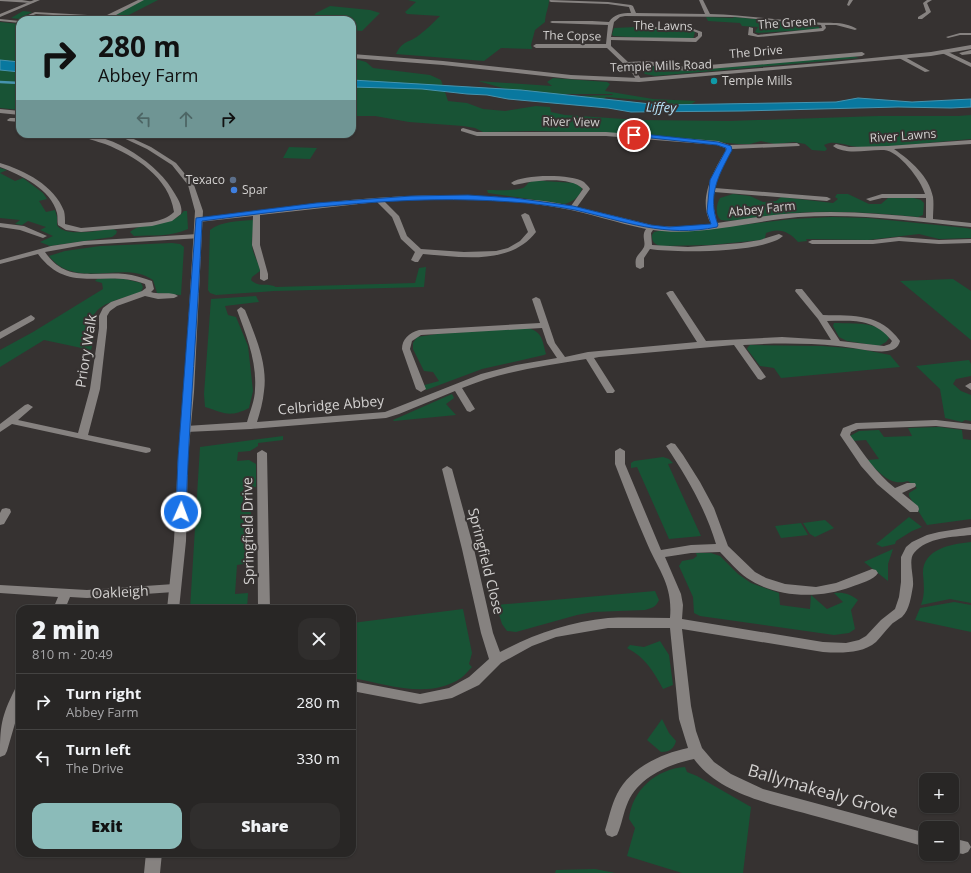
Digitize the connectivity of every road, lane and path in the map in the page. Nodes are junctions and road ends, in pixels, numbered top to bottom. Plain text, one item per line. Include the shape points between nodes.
1 (0, 0) edge
2 (142, 0) edge
3 (701, 0) edge
4 (930, 0) edge
5 (35, 1) edge
6 (551, 1) edge
7 (632, 14) junction
8 (708, 15) junction
9 (0, 16) edge
10 (28, 16) dead end
11 (88, 16) edge
12 (108, 16) edge
13 (920, 18) dead end
14 (0, 20) edge
15 (16, 22) edge
16 (552, 22) dead end
17 (611, 24) junction
18 (820, 24) junction
19 (641, 28) dead end
20 (751, 28) dead end
21 (856, 29) dead end
22 (971, 34) edge
23 (948, 36) dead end
24 (609, 38) junction
25 (536, 46) dead end
26 (608, 46) junction
27 (971, 47) edge
28 (944, 52) junction
29 (971, 52) edge
30 (962, 53) dead end
31 (862, 54) dead end
32 (356, 56) edge
33 (901, 58) junction
34 (628, 64) junction
35 (971, 65) edge
36 (928, 71) dead end
37 (639, 80) junction
38 (0, 111) edge
39 (16, 113) edge
40 (10, 120) dead end
41 (16, 120) edge
42 (464, 130) dead end
43 (94, 138) edge
44 (127, 138) edge
45 (971, 142) edge
46 (797, 145) dead end
47 (836, 146) dead end
48 (728, 147) junction
49 (888, 148) junction
50 (0, 164) edge
51 (514, 183) dead end
52 (712, 190) junction
53 (929, 196) junction
54 (827, 199) dead end
55 (870, 199) dead end
56 (379, 200) junction
57 (573, 208) junction
58 (256, 212) junction
59 (525, 215) dead end
60 (199, 220) junction
61 (930, 221) junction
62 (0, 225) edge
63 (714, 225) junction
64 (971, 225) edge
65 (127, 226) junction
66 (651, 227) junction
67 (43, 236) dead end
68 (198, 236) junction
69 (779, 236) dead end
70 (123, 240) junction
71 (971, 241) edge
72 (812, 242) dead end
73 (648, 247) junction
74 (40, 251) junction
75 (418, 251) junction
76 (415, 260) dead end
77 (0, 262) edge
78 (640, 267) dead end
79 (264, 279) dead end
80 (799, 291) dead end
81 (145, 293) junction
82 (670, 293) dead end
83 (174, 296) dead end
84 (536, 299) dead end
85 (241, 310) dead end
86 (31, 318) dead end
87 (821, 318) junction
88 (546, 325) junction
89 (0, 336) edge
90 (837, 342) junction
91 (737, 343) junction
92 (703, 344) junction
93 (588, 355) junction
94 (562, 360) junction
95 (762, 377) dead end
96 (457, 387) junction
97 (421, 389) dead end
98 (610, 391) dead end
99 (28, 407) dead end
100 (470, 409) dead end
101 (10, 421) junction
102 (251, 426) junction
103 (971, 427) edge
104 (186, 429) junction
105 (0, 430) edge
106 (82, 437) junction
107 (671, 446) dead end
108 (146, 450) dead end
109 (620, 452) dead end
110 (262, 453) dead end
111 (447, 469) dead end
112 (911, 485) dead end
113 (895, 492) junction
114 (914, 509) dead end
115 (971, 532) edge
116 (723, 548) junction
117 (658, 554) junction
118 (872, 574) dead end
119 (174, 588) junction
120 (0, 589) edge
121 (66, 593) junction
122 (61, 605) edge
123 (173, 605) edge
124 (264, 605) edge
125 (676, 623) junction
126 (496, 660) junction
127 (356, 687) edge
128 (16, 702) edge
129 (0, 751) edge
130 (697, 752) junction
131 (612, 830) dead end
132 (919, 838) edge
133 (154, 857) edge
134 (152, 873) edge

1 - 5 street
2 - 12 street
3 - 8 street
4 - 13 street via 925,3 930,12
5 - 9 street
6 - 7 street via 617,3 631,6
7 - 8 street, The Green
7 - 17 street, The Green via 618,15 612,19
8 - 18 street, The Green
10 - 11 street via 35,13
14 - 15 street
16 - 17 street
17 - 24 street
18 - 20 street, The Green via 823,30 758,36 750,34
18 - 21 street, The Green via 836,24
19 - 24 street, The Lawns via 688,28 700,32 700,36 696,40
22 - 23 street
24 - 26 street
25 - 26 street, The Copse
26 - 34 street
27 - 28 street, Temple Mills Road
28 - 33 street, Temple Mills Road
28 - 35 street
29 - 30 street
31 - 34 street, The Drive via 686,69 647,63
32 - 37 street, Temple Mills Road via 571,77
33 - 36 street
33 - 37 street, Temple Mills Road
34 - 37 street
38 - 39 street
40 - 41 street
42 - 48 street, River View via 477,134 558,132 634,135 718,143
43 - 65 street via 145,162 165,183 175,199 178,212 175,216 162,222
44 - 60 street via 157,152 181,170 194,192
45 - 49 street, River Lawns
46 - 48 street, River View
47 - 49 street, River Lawns via 850,149
48 - 52 street via 729,150 713,180
49 - 53 street via 907,161 920,175
50 - 65 street via 26,176 47,191 61,214 62,225 81,230
51 - 57 street via 544,179 582,183 588,189
52 - 54 street
52 - 63 street via 710,212
53 - 55 street via 882,196
53 - 61 street
56 - 57 street, Abbey Farm via 468,197
56 - 58 street, Abbey Farm
56 - 75 street via 395,216 404,237
57 - 66 street, Abbey Farm
58 - 60 street, Abbey Farm
58 - 79 street via 256,244 265,270
59 - 75 street via 532,232 527,240 503,251 465,255
60 - 68 street
61 - 63 street, Abbey Farm via 840,214
61 - 64 street, Abbey Farm
62 - 67 street via 21,228
63 - 66 street, Abbey Farm via 689,229
65 - 70 street
66 - 73 street via 647,234
68 - 70 street
68 - 104 street
69 - 73 street via 759,244 691,250
70 - 74 street via 78,243
71 - 72 street via 904,239
73 - 78 street via 640,254
74 - 77 street
74 - 81 street via 52,266 72,275 139,278 149,283 150,289
75 - 76 street
80 - 87 street
81 - 83 street via 158,297
81 - 106 street, Priory Walk via 114,304 103,316 95,389
82 - 92 street
84 - 88 street
85 - 102 street, Celbridge Abbey via 260,375 258,401
86 - 89 street
87 - 90 street
87 - 90 street, Celbridge Abbey via 875,322 896,341 894,346 885,349
88 - 94 street via 551,343
88 - 97 street via 419,334 410,337 406,349
90 - 91 street, Celbridge Abbey via 782,340
91 - 92 street, Celbridge Abbey
91 - 95 street
92 - 93 street, Celbridge Abbey
93 - 94 street, Celbridge Abbey
93 - 98 street
94 - 96 street, Celbridge Abbey via 484,376
96 - 100 street
96 - 102 street, Celbridge Abbey via 386,414
99 - 101 street
101 - 105 street
101 - 106 street
102 - 104 street, Celbridge Abbey
103 - 113 street via 936,423 856,426 847,430 845,435 865,464 881,482
104 - 119 street via 180,540
106 - 108 street
107 - 116 street via 693,478
109 - 117 street, Ballymakealy Grove via 620,464
110 - 124 street, Springfield Drive
111 - 126 street, Springfield Close via 487,633
112 - 113 street
113 - 114 street
115 - 125 street via 929,538 910,550 906,557 907,581 899,612 868,641 858,645 836,648
116 - 117 street via 691,548
116 - 118 street via 744,570 756,578 782,587 816,591
117 - 125 street, Ballymakealy Grove via 677,603
119 - 121 street, Oakleigh
119 - 123 street
120 - 121 street, Oakleigh
121 - 122 street
125 - 126 street via 608,623 585,626 554,633
125 - 130 street, Ballymakealy Grove via 688,729
126 - 127 street via 474,681 452,693 420,699
128 - 129 street
130 - 131 street via 677,755 663,761 637,780 624,795
130 - 132 street, Ballymakealy Grove via 718,774 762,796
133 - 134 street

